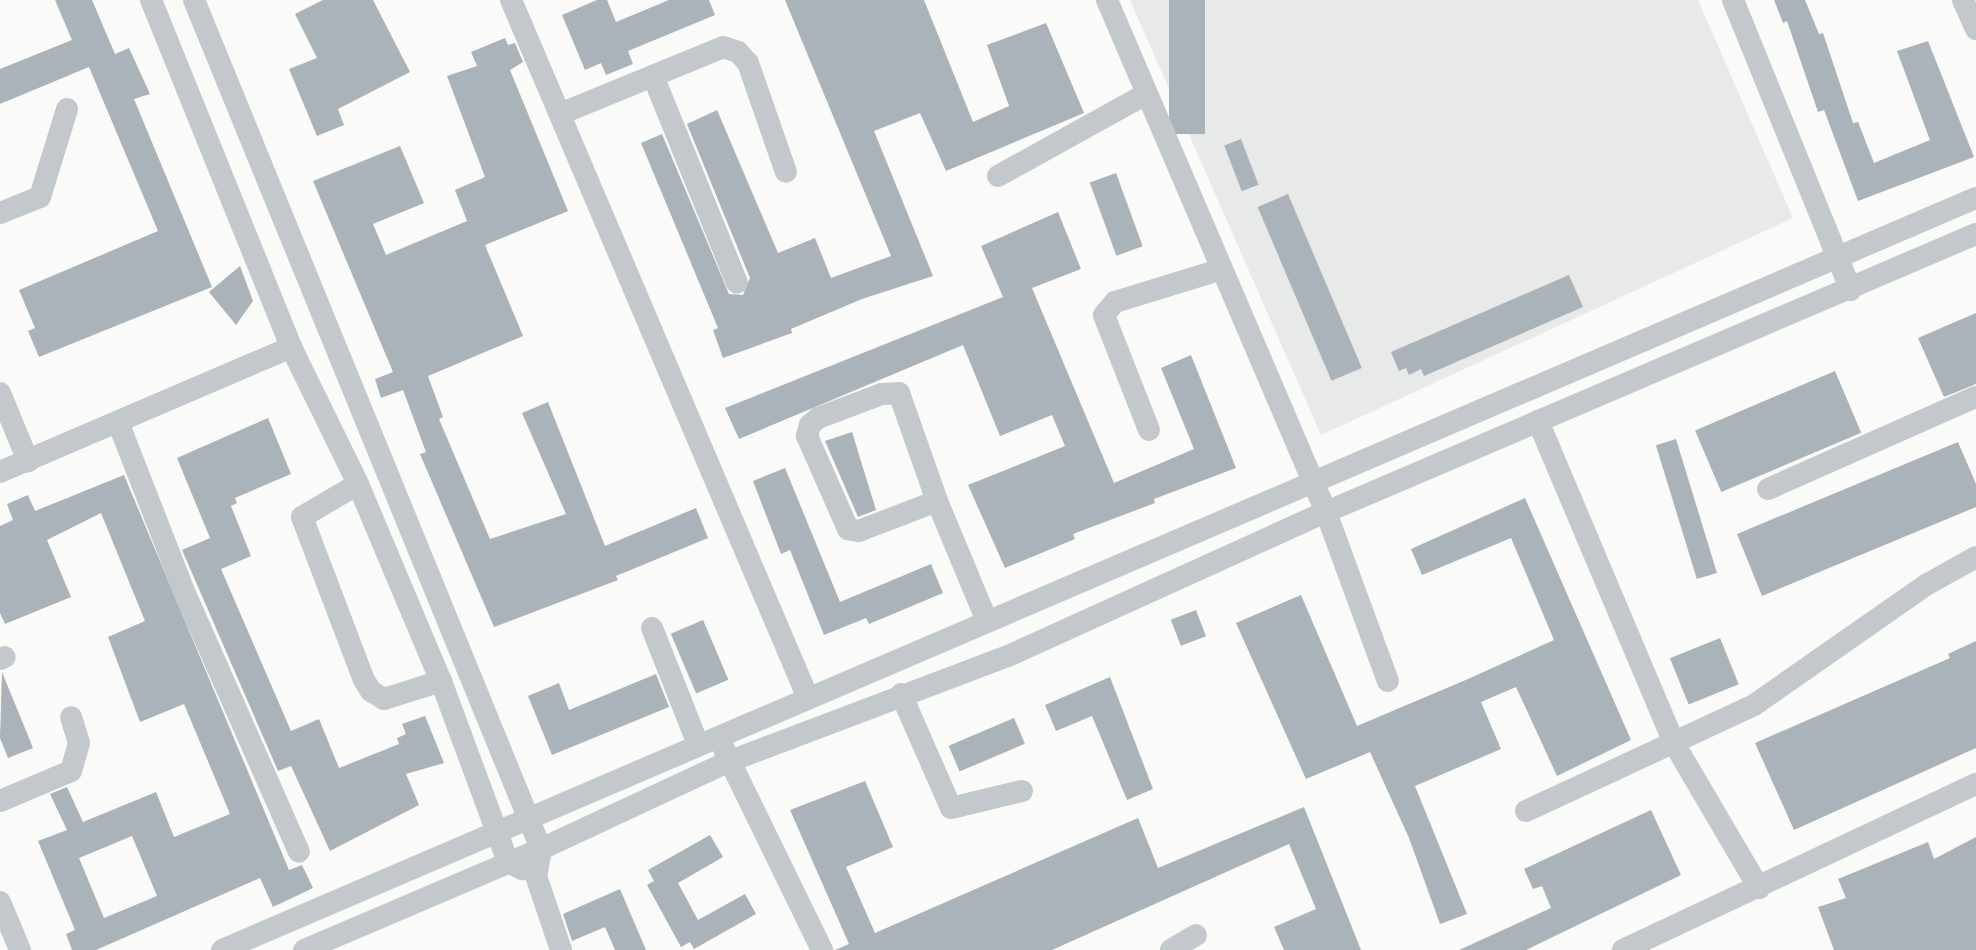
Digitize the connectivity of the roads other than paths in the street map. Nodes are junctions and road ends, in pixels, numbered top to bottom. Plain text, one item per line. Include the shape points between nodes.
1 (194, 0) edge
2 (511, 0) edge
3 (1107, 0) edge
4 (1733, 0) edge
5 (1963, 0) edge
6 (157, 2) edge
7 (1976, 29) edge
8 (653, 76) junction
9 (1146, 94) junction
10 (67, 109) dead end
11 (560, 114) junction
12 (786, 172) dead end
13 (998, 176) dead end
14 (1976, 198) edge
15 (0, 213) edge
16 (1976, 234) edge
17 (1835, 257) junction
18 (1219, 270) junction
19 (736, 283) dead end
20 (1851, 290) junction
21 (291, 347) junction
22 (0, 393) edge
23 (1976, 397) edge
24 (1538, 421) junction
25 (118, 422) junction
26 (1149, 430) dead end
27 (28, 461) junction
28 (0, 472) edge
29 (1311, 482) junction
30 (358, 484) junction
31 (1768, 489) dead end
32 (937, 501) junction
33 (1326, 512) junction
34 (1976, 557) edge
35 (987, 621) junction
36 (652, 628) dead end
37 (441, 681) junction
38 (1388, 681) dead end
39 (901, 694) junction
40 (808, 698) junction
41 (71, 717) dead end
42 (708, 739) junction
43 (1675, 745) junction
44 (730, 760) junction
45 (1976, 784) edge
46 (1022, 791) dead end
47 (0, 801) edge
48 (1526, 811) dead end
49 (527, 819) junction
50 (496, 833) junction
51 (541, 849) junction
52 (299, 852) dead end
53 (508, 862) junction
54 (536, 876) junction
55 (1759, 888) junction
56 (0, 902) edge
57 (1196, 935) dead end
58 (20, 950) edge
59 (222, 950) edge
60 (304, 950) edge
61 (561, 950) edge
62 (822, 950) edge
63 (1171, 950) edge
64 (1623, 950) edge

1 - 49 street via 472,672
2 - 11 street
3 - 9 street
4 - 17 street
5 - 7 street
6 - 21 street
8 - 11 street
8 - 12 street via 723,47 738,52 748,63
8 - 19 street
9 - 13 street
9 - 18 street
10 - 15 street via 40,197
11 - 40 street
14 - 17 street
16 - 20 street
17 - 20 street
17 - 29 street
18 - 26 street via 1115,302 1104,315
18 - 29 street
20 - 24 street
21 - 25 street
21 - 30 street
22 - 27 street
23 - 31 street
24 - 33 street
24 - 43 street
25 - 27 street
25 - 52 street via 183,589
27 - 28 street
29 - 33 street
29 - 35 street
30 - 37 street
30 - 37 street via 302,517 364,680 370,692 384,699
32 - 32 street via 899,393 882,394 818,418 810,425 807,436 848,529 859,531
32 - 35 street
33 - 38 street
33 - 39 street via 1008,656
34 - 43 street via 1926,585 1754,705
35 - 40 street
36 - 42 street
37 - 50 street
39 - 44 street
39 - 46 street via 951,808
40 - 42 street
41 - 47 street via 79,743 71,771
42 - 44 street
42 - 49 street
43 - 48 street
43 - 55 street
44 - 51 street
44 - 62 street
45 - 55 street
49 - 50 street
49 - 51 street
50 - 53 street
50 - 59 street
51 - 53 street
51 - 54 street
53 - 54 street
53 - 60 street
54 - 61 street
55 - 64 street
56 - 58 street
57 - 63 street

